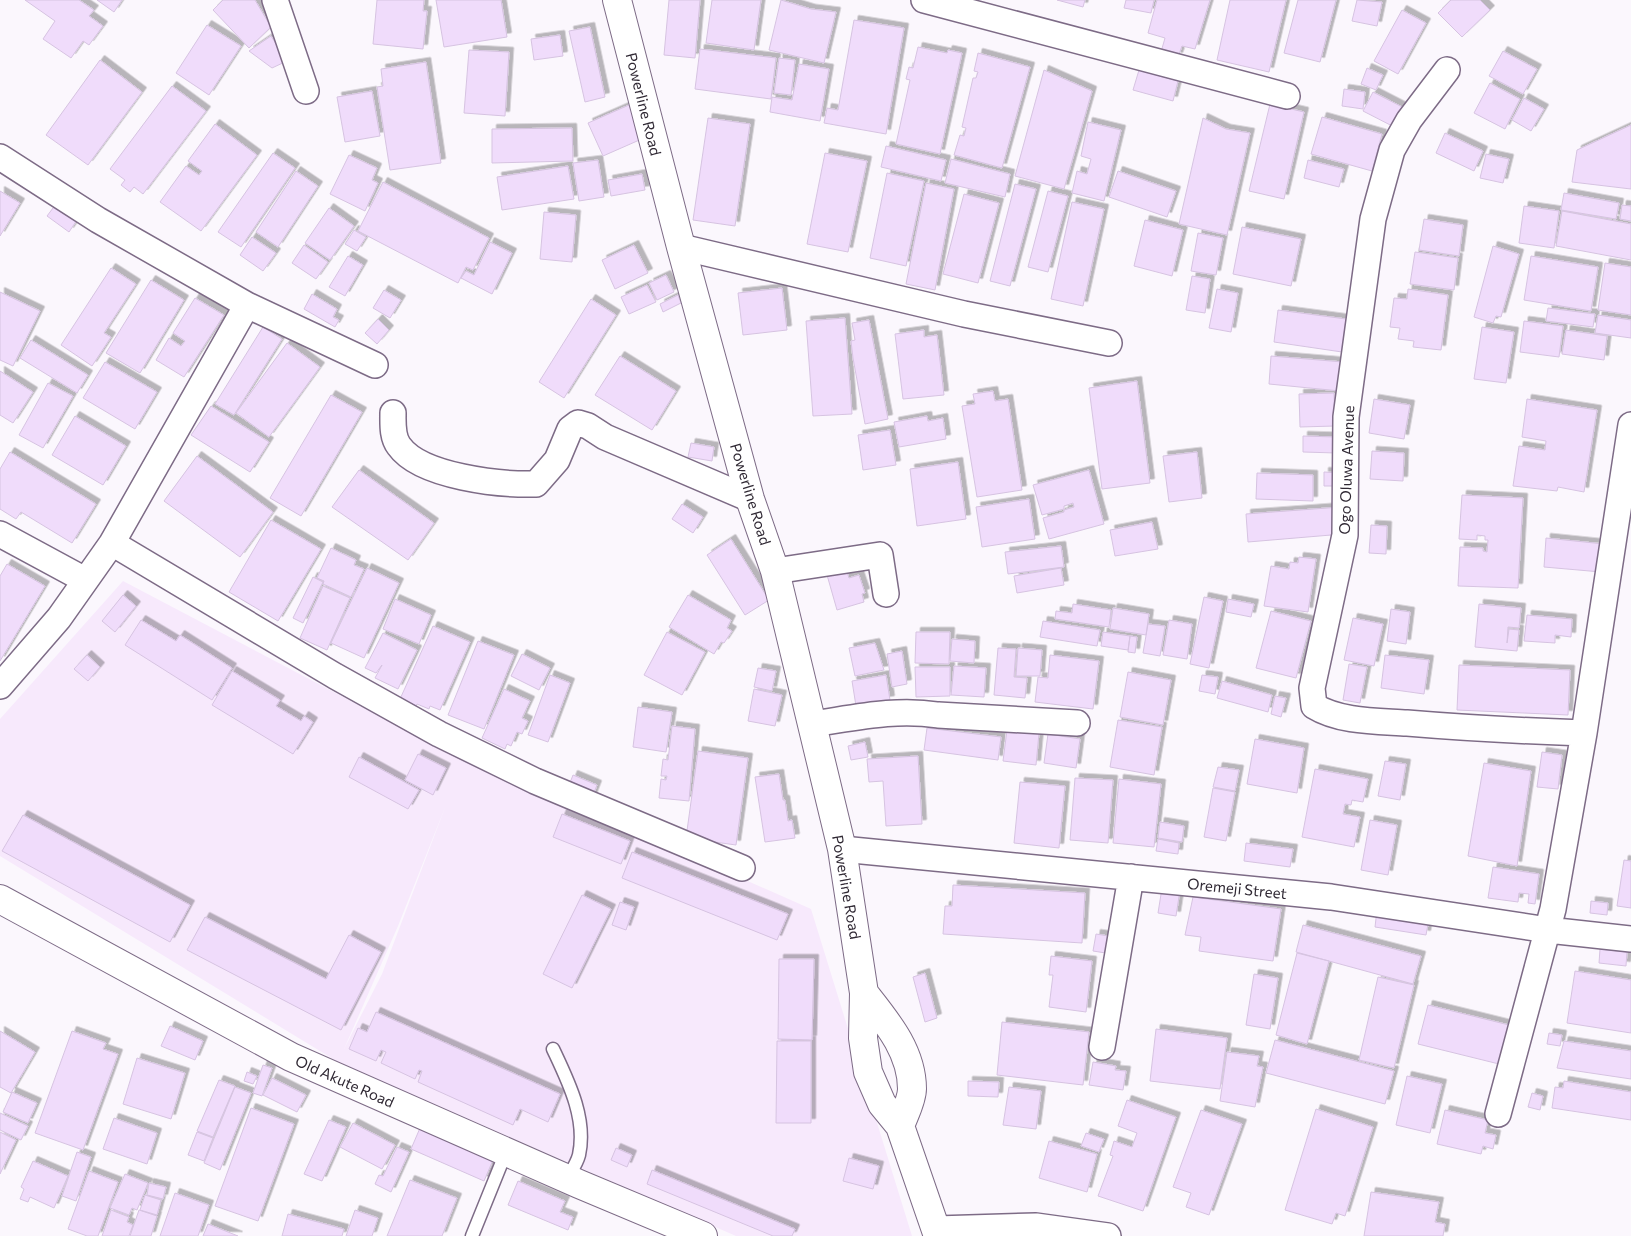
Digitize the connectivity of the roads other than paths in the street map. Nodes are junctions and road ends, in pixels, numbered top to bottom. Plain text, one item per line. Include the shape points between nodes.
1 (275, 0) edge
2 (617, 0) edge
3 (924, 0) edge
4 (1447, 70) dead end
5 (306, 92) dead end
6 (1287, 96) dead end
7 (0, 157) edge
8 (681, 247) junction
9 (247, 305) junction
10 (1109, 343) dead end
11 (375, 365) dead end
12 (393, 413) dead end
13 (1631, 425) edge
14 (750, 499) junction
15 (0, 534) edge
16 (112, 543) junction
17 (775, 571) junction
18 (85, 580) junction
19 (886, 594) dead end
20 (0, 686) edge
21 (1077, 723) dead end
22 (812, 724) junction
23 (1584, 733) junction
24 (842, 849) junction
25 (742, 868) dead end
26 (1131, 877) junction
27 (0, 899) edge
28 (1548, 930) junction
29 (1631, 939) edge
30 (864, 993) junction
31 (1102, 1047) dead end
32 (553, 1049) dead end
33 (1498, 1114) dead end
34 (900, 1126) junction
35 (506, 1152) junction
36 (567, 1179) junction
37 (937, 1232) edge
38 (472, 1236) edge
39 (702, 1236) edge
40 (1108, 1236) edge

1 - 5 street
2 - 8 street, Powerline Road
3 - 6 street
4 - 23 street, Ogo Oluwa Avenue via 1409,120 1392,150 1373,219 1346,417 1345,535 1312,688 1314,706 1328,714 1380,721 1472,729
7 - 9 street via 98,220
8 - 10 street via 964,314
8 - 14 street, Powerline Road
9 - 11 street
9 - 16 street
12 - 14 street via 393,433 399,447 425,467 468,478 503,485 536,484 557,460 570,429 578,423
13 - 23 street
14 - 17 street, Powerline Road
15 - 18 street
16 - 18 street
16 - 25 street via 335,676 440,734 535,781
17 - 19 street via 880,555
17 - 22 street, Powerline Road
18 - 20 street via 59,618
21 - 22 street via 890,712
22 - 24 street, Powerline Road
23 - 28 street
24 - 26 street, Oremeji Street
24 - 30 street, Powerline Road
26 - 28 street, Oremeji Street via 1331,897
26 - 31 street
27 - 35 street, Old Akute Road via 291,1057
28 - 29 street, Oremeji Street
28 - 33 street
30 - 34 street, Powerline Road via 863,1038 868,1072 882,1104
30 - 34 street, Powerline Road via 890,1027 907,1057 912,1090
32 - 36 lane via 576,1104 581,1132 579,1156
34 - 37 street, Powerline Road
35 - 36 street, Old Akute Road
35 - 38 lane
36 - 39 street, Old Akute Road
37 - 40 street via 1036,1226

